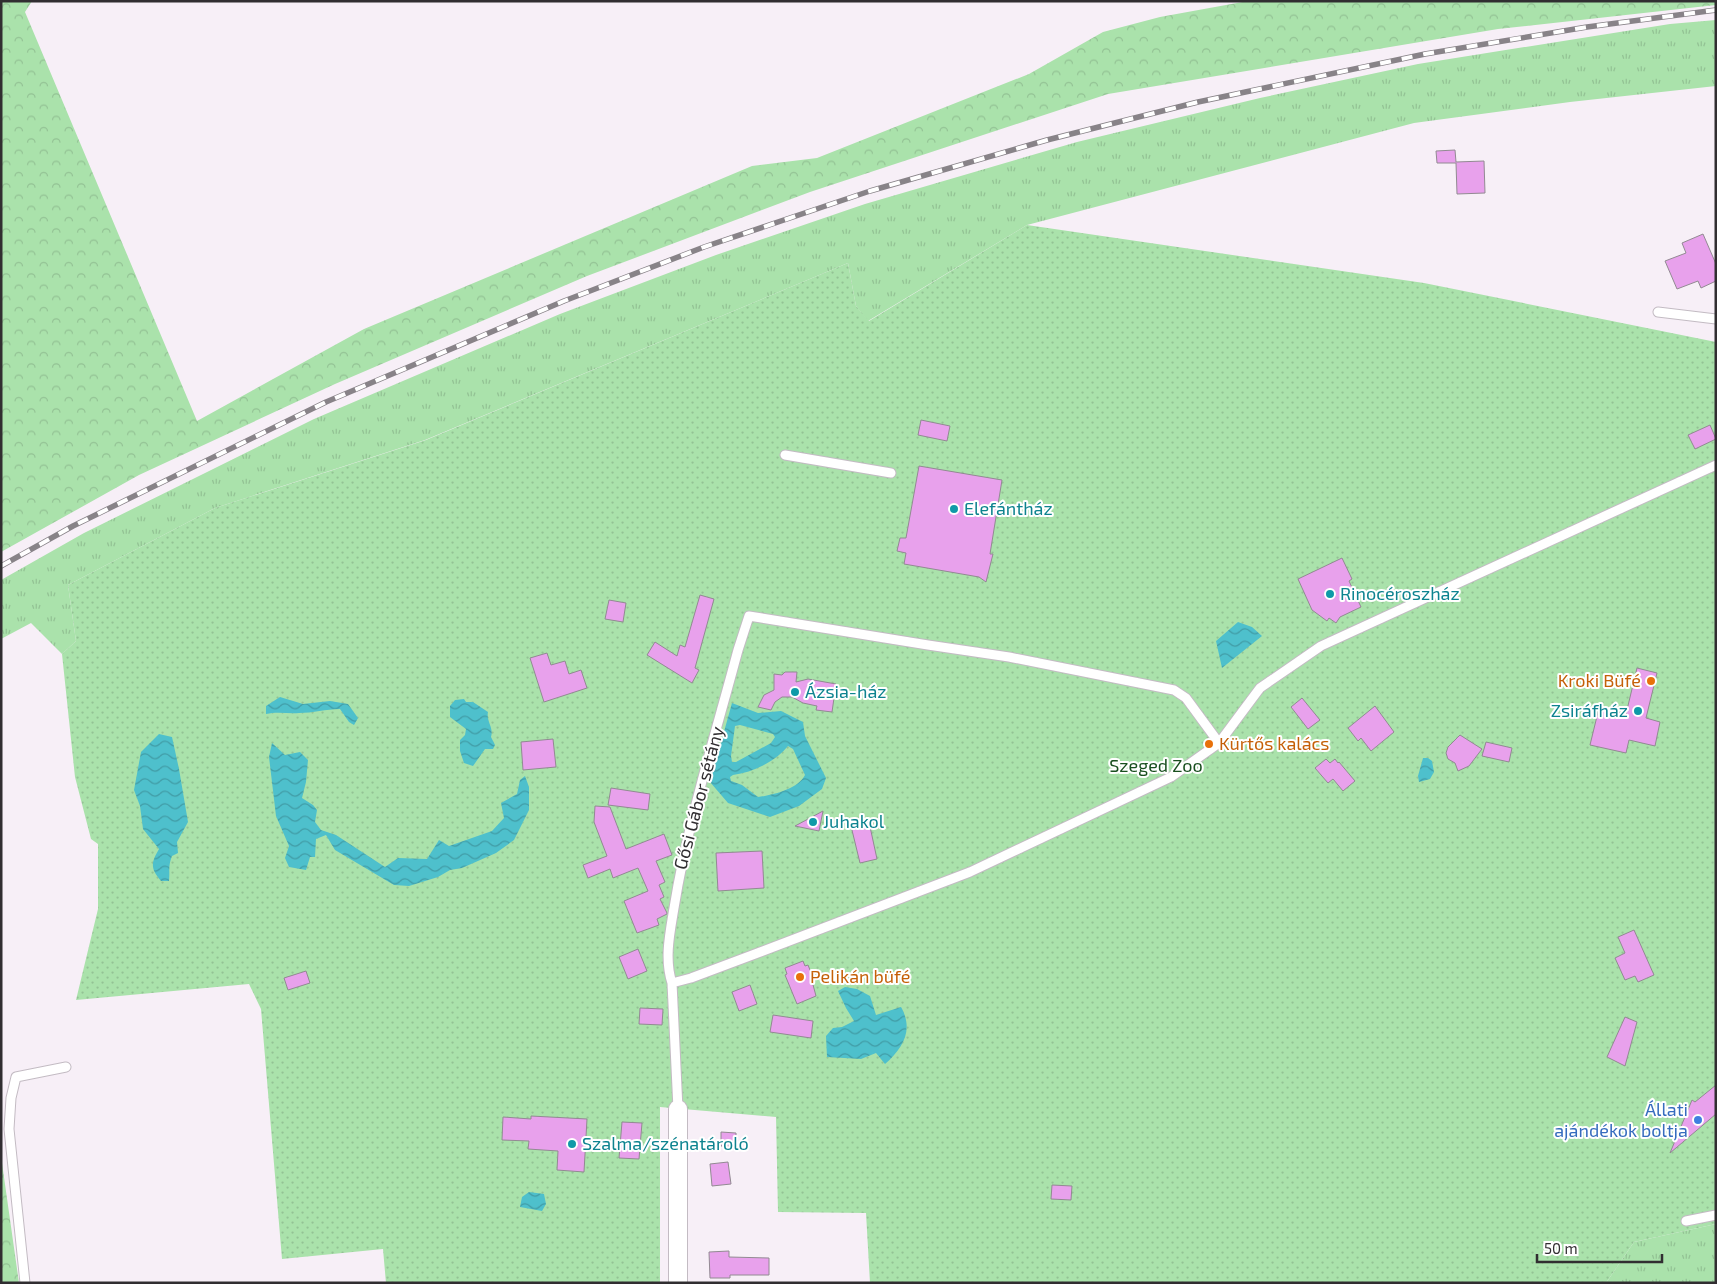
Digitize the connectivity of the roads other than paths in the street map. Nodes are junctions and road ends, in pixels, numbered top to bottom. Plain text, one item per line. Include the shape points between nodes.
1 (1658, 312) dead end
2 (1716, 320) edge
3 (785, 455) dead end
4 (1716, 465) edge
5 (891, 474) dead end
6 (1220, 743) junction
7 (672, 983) junction
8 (66, 1067) dead end
9 (678, 1108) joint
10 (1716, 1215) edge
11 (1686, 1221) dead end
12 (25, 1283) edge
13 (678, 1283) edge

1 - 2 lane
3 - 5 lane
4 - 6 lane via 1321,646 1260,688
6 - 7 lane via 1171,776 970,872
6 - 7 lane, Gősi Gábor sétány via 1186,698 1174,690 1009,657 749,616 681,863 671,929 668,971
7 - 9 lane, Gősi Gábor sétány
8 - 12 lane via 16,1077 10,1098 9,1129
9 - 13 street
10 - 11 lane

